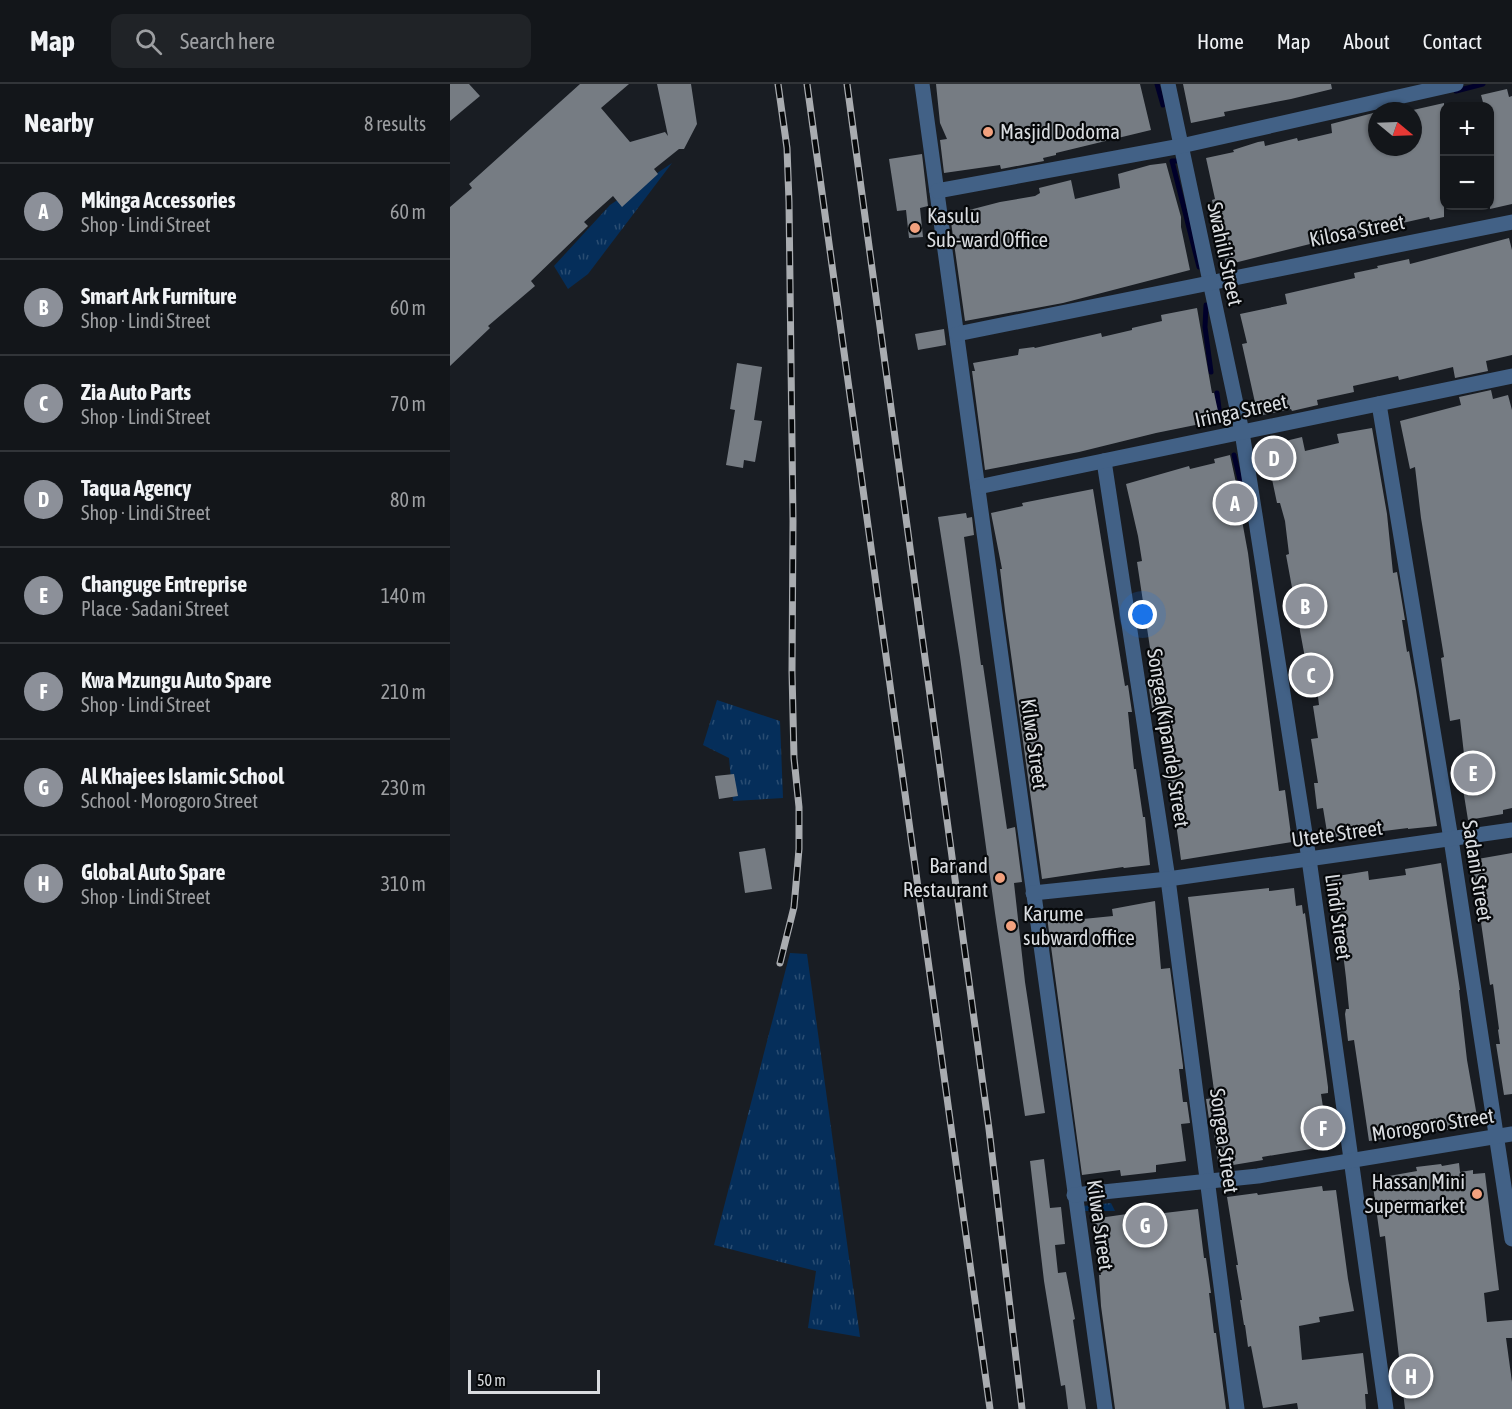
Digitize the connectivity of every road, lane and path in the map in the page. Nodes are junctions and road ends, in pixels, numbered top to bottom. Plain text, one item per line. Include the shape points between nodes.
1 (922, 84) edge
2 (1168, 84) edge
3 (1456, 84) edge
4 (1181, 146) junction
5 (937, 191) junction
6 (1512, 222) edge
7 (1210, 282) junction
8 (957, 334) junction
9 (1512, 376) edge
10 (1379, 404) junction
11 (1242, 432) junction
12 (1104, 461) junction
13 (978, 487) junction
14 (1512, 831) edge
15 (1451, 839) junction
16 (1309, 859) junction
17 (1168, 879) junction
18 (1033, 893) junction
19 (1512, 1134) edge
20 (1495, 1136) junction
21 (1350, 1160) junction
22 (1209, 1182) junction
23 (1074, 1195) junction
24 (1512, 1239) edge
25 (1105, 1409) edge
26 (1237, 1409) edge
27 (1386, 1409) edge

1 - 5 street, Kilwa Street
2 - 4 street, Swahili Street
3 - 4 street
4 - 5 street
4 - 7 street, Swahili Street
5 - 8 street, Kilwa Street
6 - 7 street, Kilosa Street
7 - 8 street, Kilosa Street
7 - 11 street, Swahili Street
8 - 13 street, Kilwa Street
9 - 10 street, Iringa Street
10 - 11 street, Iringa Street
10 - 15 street, Sadani Street
11 - 12 street, Iringa Street
11 - 16 street, Lindi Street
12 - 13 street, Iringa Street
12 - 17 street, Songea(Kipande) Street
13 - 18 street, Kilwa Street
14 - 15 street, Utete Street
15 - 16 street, Utete Street
15 - 20 street, Sadani Street
16 - 17 street, Utete Street
16 - 21 street, Lindi Street
17 - 18 street, Utete Street
17 - 22 street, Songea Street
18 - 23 street, Kilwa Street
19 - 20 street, Morogoro Street
20 - 21 street, Morogoro Street
20 - 24 street, Sadani Street
21 - 22 street, Morogoro Street
21 - 27 street, Lindi Street
22 - 23 street, Morogoro Street
22 - 26 street, Songea Street
23 - 25 street, Kilwa Street

